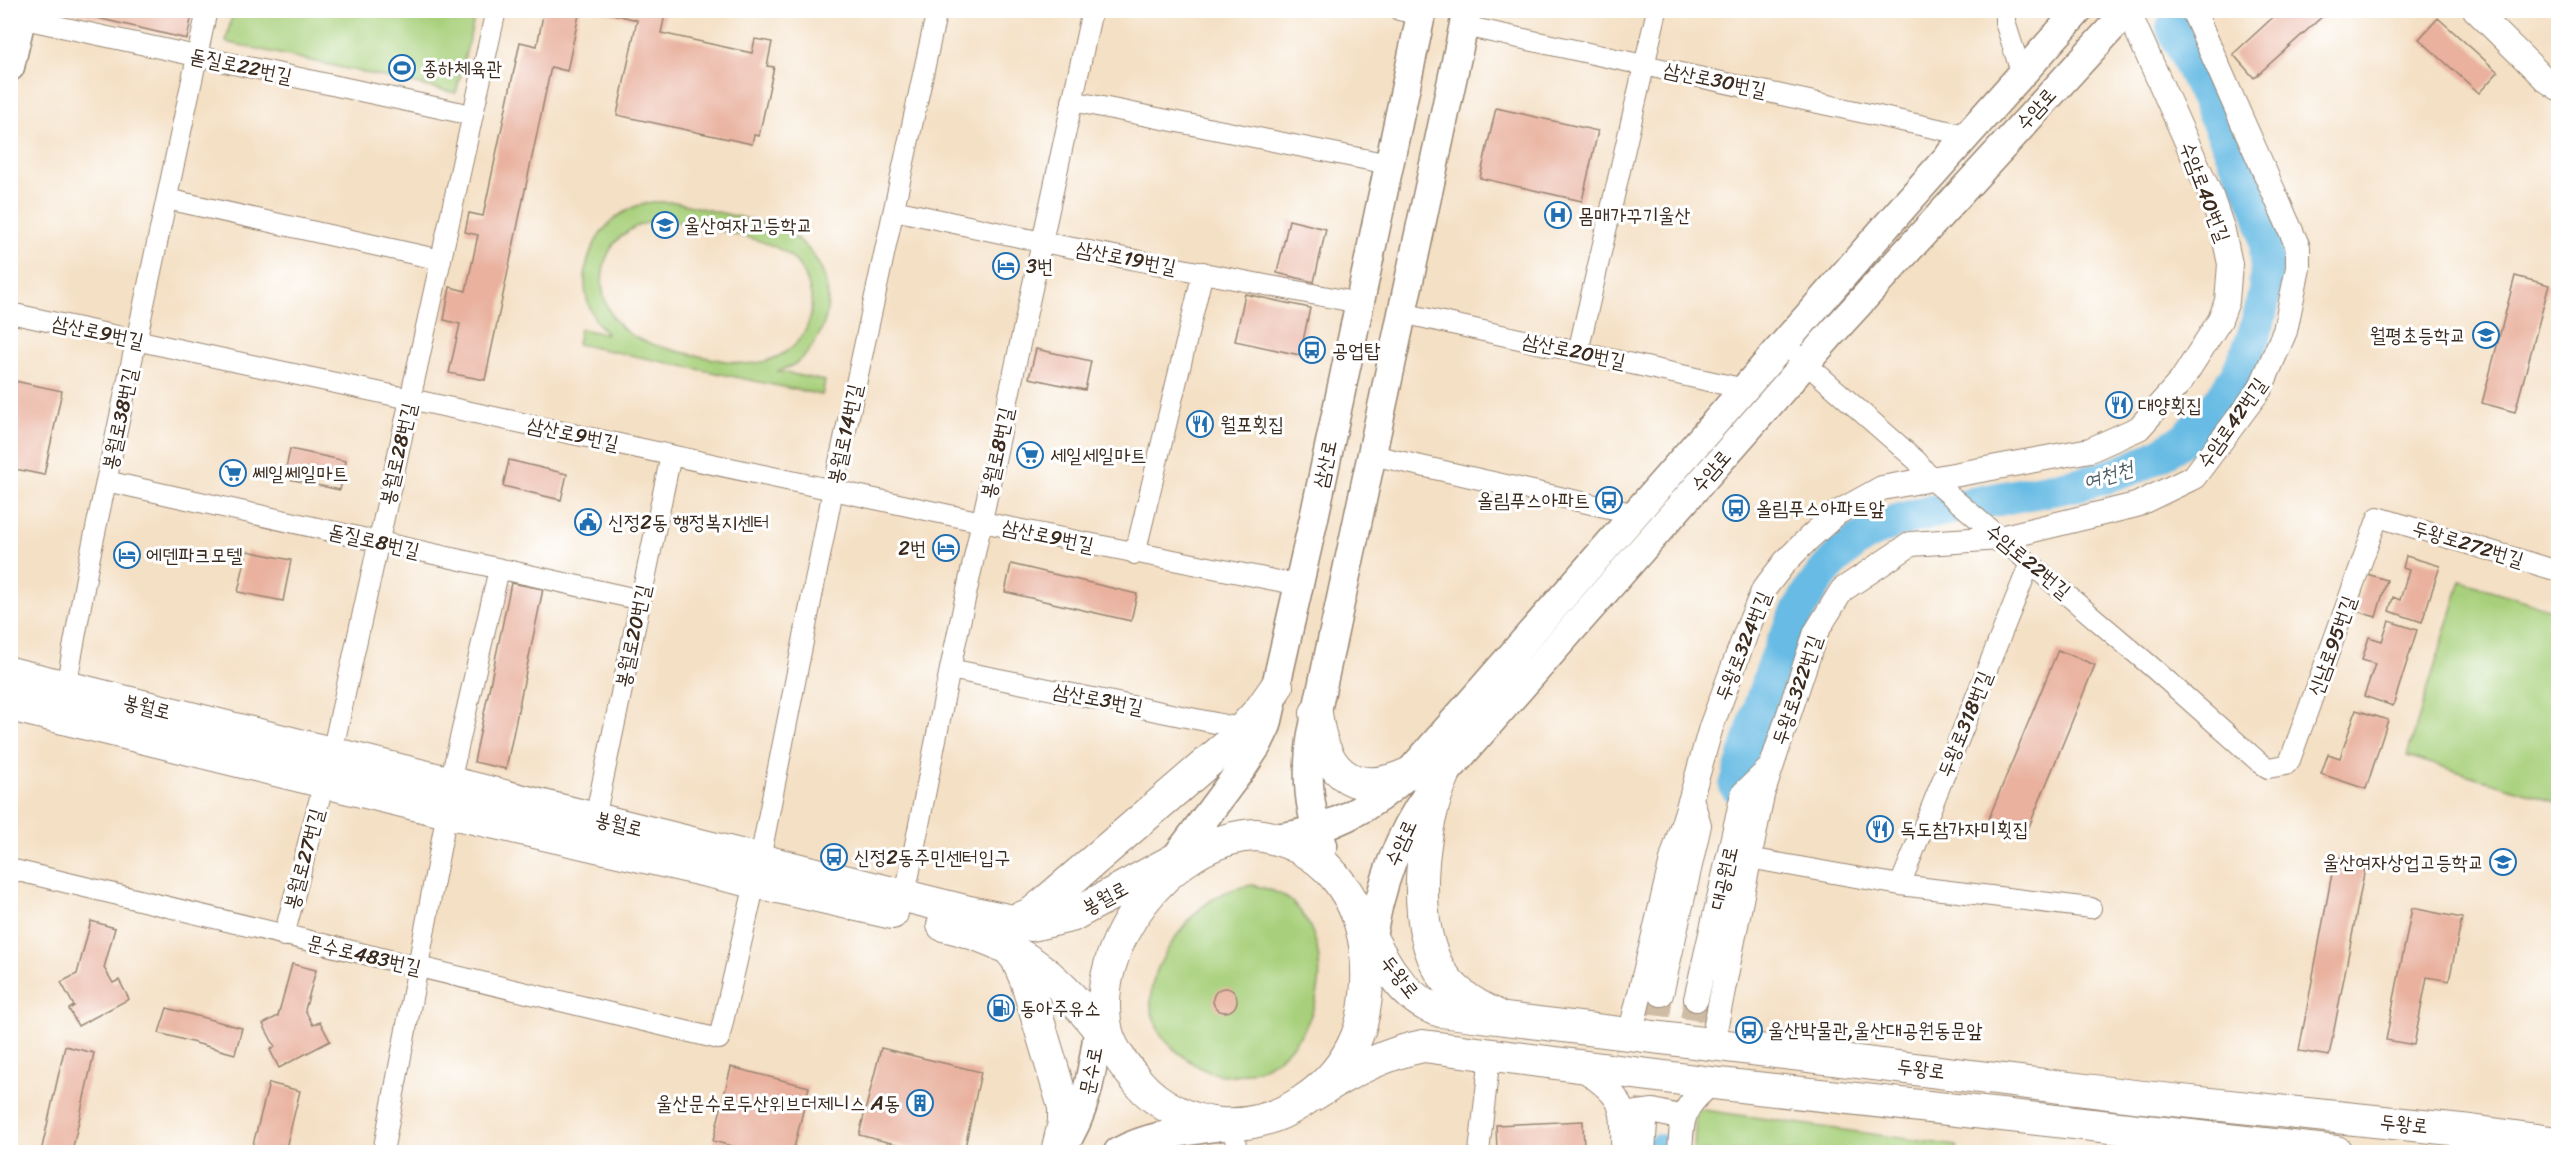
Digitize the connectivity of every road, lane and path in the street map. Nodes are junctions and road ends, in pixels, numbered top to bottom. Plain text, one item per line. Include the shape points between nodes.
1 (207, 10) edge
2 (496, 10) edge
3 (937, 10) edge
4 (1092, 10) edge
5 (1657, 10) edge
6 (2006, 10) edge
7 (2079, 10) edge
8 (2193, 10) edge
9 (2475, 10) edge
10 (2128, 11) edge
11 (1414, 12) edge
12 (18, 15) edge
13 (1466, 18) edge
14 (198, 56) junction
15 (1646, 65) junction
16 (10, 67) edge
17 (2021, 72) junction
18 (2559, 88) edge
19 (1072, 101) junction
20 (472, 116) junction
21 (1966, 135) junction
22 (1389, 164) junction
23 (167, 199) junction
24 (894, 210) junction
25 (1042, 242) junction
26 (441, 260) junction
27 (1203, 272) junction
28 (1359, 303) junction
29 (10, 313) edge
30 (1402, 314) junction
31 (137, 340) junction
32 (1578, 352) junction
33 (1795, 354) junction
34 (1745, 390) junction
35 (410, 399) junction
36 (671, 455) junction
37 (1372, 455) junction
38 (1932, 480) junction
39 (106, 481) junction
40 (833, 490) junction
41 (1636, 514) junction
42 (2378, 517) joint
43 (982, 522) junction
44 (2000, 537) junction
45 (378, 542) junction
46 (1135, 554) junction
47 (2030, 563) junction
48 (499, 569) junction
49 (2559, 571) edge
50 (1299, 585) junction
51 (641, 600) junction
52 (950, 669) junction
53 (13, 674) edge
54 (1277, 686) junction
55 (66, 687) junction
56 (10, 705) edge
57 (1316, 713) junction
58 (1245, 729) junction
59 (332, 753) junction
60 (1770, 768) junction
61 (2277, 768) joint
62 (1408, 774) junction
63 (1444, 775) junction
64 (324, 782) junction
65 (448, 797) junction
66 (1691, 798) junction
67 (595, 818) junction
68 (1317, 828) junction
69 (1276, 838) junction
70 (1749, 858) junction
71 (11, 869) edge
72 (758, 871) junction
73 (1164, 873) junction
74 (1900, 885) junction
75 (1346, 891) junction
76 (906, 895) junction
77 (2091, 908) dead end
78 (936, 913) junction
79 (1011, 935) junction
80 (284, 936) junction
81 (1372, 936) junction
82 (419, 968) junction
83 (1367, 973) junction
84 (1661, 994) tunnel mouth
85 (1696, 999) tunnel mouth
86 (1506, 1020) junction
87 (1629, 1035) junction
88 (1106, 1038) junction
89 (719, 1039) joint
90 (1712, 1045) junction
91 (1490, 1054) junction
92 (1581, 1067) junction
93 (1712, 1083) junction
94 (1313, 1095) junction
95 (1634, 1119) junction
96 (1677, 1122) junction
97 (1235, 1139) edge
98 (2478, 1142) edge
99 (2559, 1143) edge
100 (383, 1152) edge
101 (1058, 1152) edge
102 (1118, 1152) edge
103 (1479, 1152) edge
104 (1623, 1152) edge
105 (1643, 1152) edge
106 (1671, 1152) edge
107 (1680, 1152) edge
108 (2336, 1152) edge

1 - 14 street, 봉월로38번길
2 - 20 street, 봉월로28번길
3 - 24 street, 봉월로14번길
4 - 19 street, 봉월로8번길
5 - 15 street
6 - 17 street via 2005,22
7 - 17 main road, 수암로
8 - 44 street, 수암로42번길 via 2298,247 2298,268 2285,331 2260,389 2194,477 2136,505
9 - 18 street
10 - 33 main road, 수암로 via 1926,228
10 - 38 street, 수암로40번길 via 2223,231 2230,264 2227,301 2220,320 2181,381 2139,428 2090,450
11 - 22 main road, 삼산로
12 - 14 street, 돋질로22번길
12 - 16 main road
13 - 15 street, 삼산로30번길
13 - 30 main road
14 - 20 street, 돋질로22번길
14 - 23 street, 봉월로38번길
15 - 21 street, 삼산로30번길
15 - 32 street
17 - 21 main road, 수암로
19 - 22 street
19 - 25 street, 봉월로8번길
20 - 26 street, 봉월로28번길
21 - 33 main road, 수암로
22 - 28 main road, 삼산로
23 - 26 street
23 - 31 street, 봉월로38번길
24 - 25 street, 삼산로19번길
24 - 40 street, 봉월로14번길
25 - 27 street, 삼산로19번길
25 - 43 street, 봉월로8번길
26 - 35 street, 봉월로28번길
27 - 28 street, 삼산로19번길
27 - 46 street
28 - 50 main road, 삼산로
29 - 31 street, 삼산로9번길
30 - 32 street, 삼산로20번길
30 - 37 main road
31 - 35 street, 삼산로9번길
31 - 39 street, 봉월로38번길
32 - 34 street, 삼산로20번길
33 - 34 main road, 수암로
33 - 38 street, 수암로22번길 via 1917,461
33 - 63 main road, 수암로
34 - 41 main road, 수암로
35 - 36 street, 삼산로9번길
35 - 45 street, 봉월로28번길
36 - 40 street, 삼산로9번길
36 - 51 street, 봉월로20번길
37 - 41 street
37 - 57 main road
38 - 44 street, 수암로22번길
38 - 66 street, 두왕로324번길 via 1882,488 1837,513 1764,589 1719,705
39 - 45 street, 돋질로8번길
39 - 55 street, 봉월로38번길
40 - 43 street, 삼산로9번길
40 - 72 street, 봉월로14번길
41 - 62 main road, 수암로
42 - 49 street, 두왕로272번길
42 - 61 street, 신남로95번길 via 2290,760
43 - 46 street, 삼산로9번길
43 - 52 street, 봉월로8번길
44 - 47 street, 수암로22번길
44 - 60 street, 두왕로322번길 via 1911,544 1842,590 1816,632
45 - 48 street, 돋질로8번길
45 - 59 street, 봉월로28번길
46 - 50 street, 삼산로9번길
47 - 61 street, 수암로22번길 via 2259,762
47 - 74 street, 두왕로318번길
48 - 51 street, 돋질로8번길
48 - 65 street
50 - 54 main road, 삼산로
51 - 67 street, 봉월로20번길
52 - 58 street, 삼산로3번길
52 - 76 street, 봉월로8번길
53 - 55 main road, 봉월로
54 - 58 main road
54 - 73 main road, 삼산로 via 1258,744
55 - 59 main road, 봉월로
56 - 64 main road
57 - 62 main road via 1324,752 1342,774 1355,781 1379,783
57 - 68 main road via 1308,772
58 - 79 main road
59 - 65 main road, 봉월로
60 - 70 street, 두왕로322번길
60 - 85 street, 대공원로 via 1743,794
62 - 68 main road, 수암로 via 1369,804
63 - 81 main road, 수암로 via 1416,810 1396,849
63 - 86 main road via 1431,808 1424,846 1424,903 1431,950 1452,986
64 - 65 main road
64 - 80 street, 봉월로27번길
65 - 67 main road, 봉월로
65 - 72 main road
65 - 82 street
66 - 84 street, 대공원로 via 1699,825
66 - 87 street, 두왕로324번길 via 1670,866
67 - 72 main road, 봉월로
68 - 69 main road, 수암로
68 - 75 main road
69 - 73 main road, 봉월로 via 1239,836 1215,843
69 - 75 main road via 1319,860
70 - 74 street
70 - 90 street, 두왕로322번길
71 - 80 street, 문수로483번길
72 - 76 main road, 봉월로
72 - 78 main road
72 - 89 street, 봉월로14번길
73 - 79 main road, 봉월로 via 1071,916 1032,925
73 - 88 main road via 1120,942 1105,984
74 - 77 street
75 - 81 main road, 두왕로
75 - 83 main road via 1362,931
76 - 78 main road, 봉월로
78 - 79 main road, 봉월로
79 - 88 main road, 봉월로 via 1072,996
79 - 101 main road via 1064,1107
80 - 82 street, 문수로483번길
81 - 83 main road, 수암로
81 - 86 main road, 두왕로 via 1396,979 1418,1002 1441,1011
82 - 89 street, 문수로483번길
82 - 100 street
83 - 94 main road via 1364,1013 1357,1037 1345,1059
86 - 87 main road, 두왕로
87 - 90 main road, 두왕로
88 - 97 main road, 봉월로 via 1141,1085 1158,1100
88 - 101 main road, 문수로 via 1078,1120
90 - 98 main road, 두왕로
91 - 92 main road, 봉월로
91 - 94 main road, 봉월로 via 1423,1046 1356,1070
91 - 103 street
92 - 93 main road, 봉월로
92 - 95 street via 1610,1090
93 - 96 street
93 - 108 main road, 봉월로
94 - 97 main road, 봉월로
95 - 96 street via 1653,1111
95 - 104 street
95 - 105 street
96 - 106 street
96 - 107 street
97 - 102 main road via 1170,1135
98 - 99 main road, 두왕로

